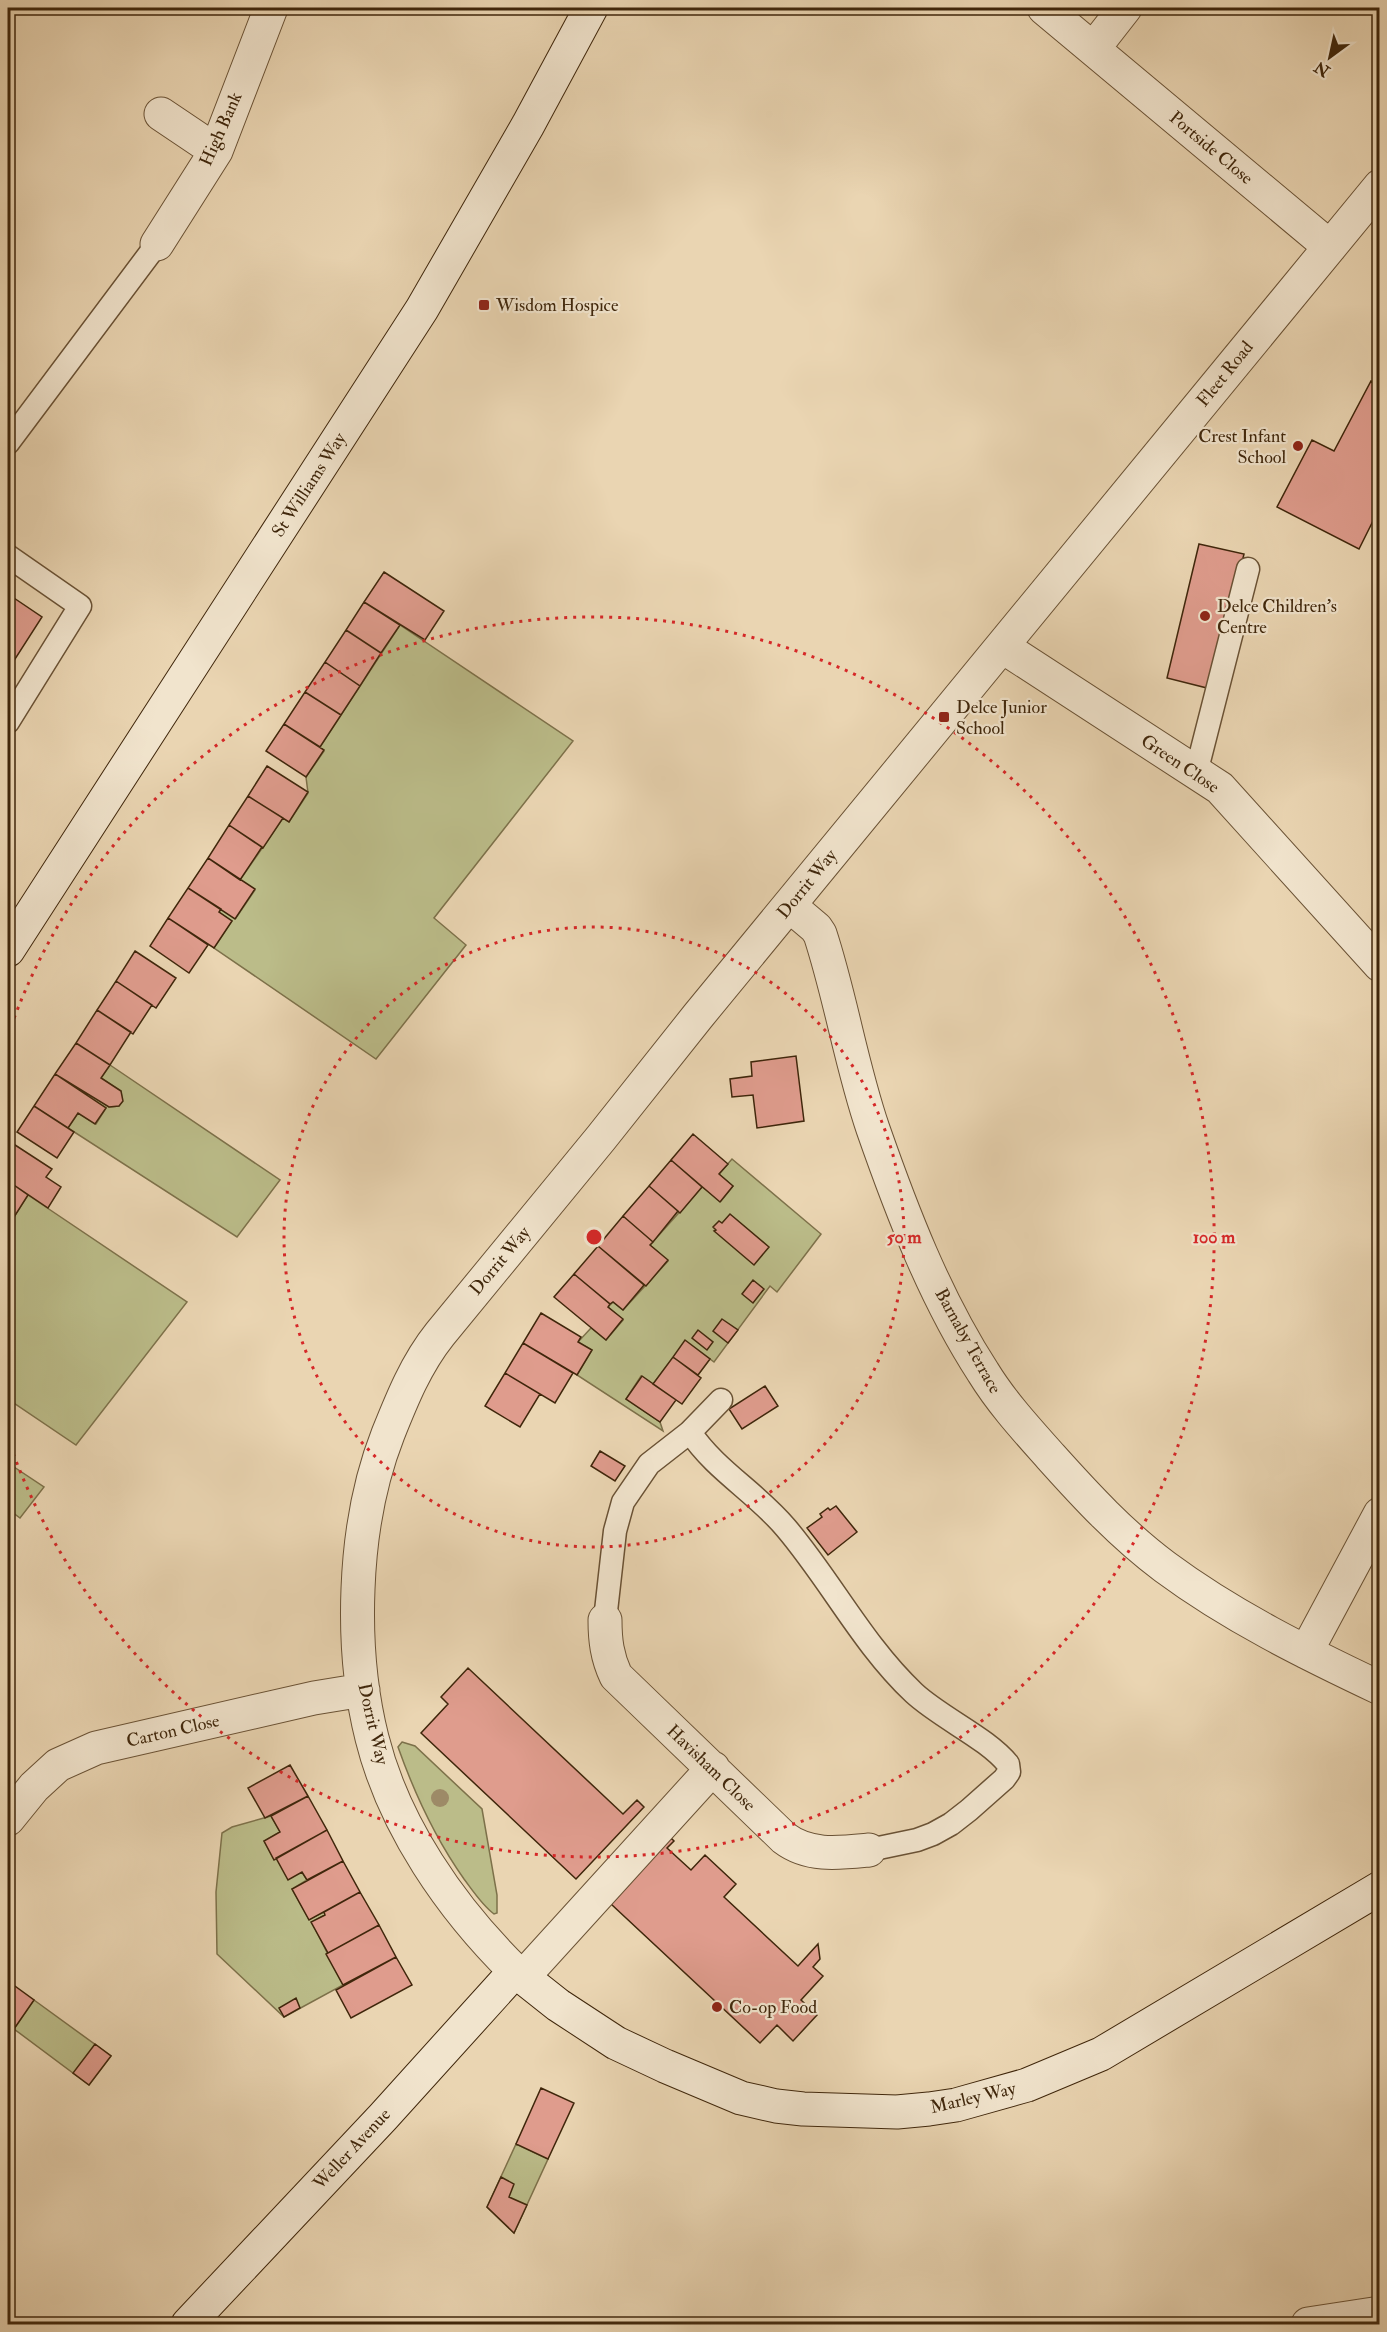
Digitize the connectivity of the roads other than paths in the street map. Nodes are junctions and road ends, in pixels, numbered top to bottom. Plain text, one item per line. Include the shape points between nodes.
1 (272, 8) edge
2 (591, 8) edge
3 (1044, 8) edge
4 (1125, 8) edge
5 (1093, 49) junction
6 (161, 114) dead end
7 (216, 151) junction
8 (1380, 186) edge
9 (157, 244) joint
10 (1330, 247) junction
11 (8, 443) edge
12 (8, 556) edge
13 (1248, 569) dead end
14 (1003, 647) junction
15 (8, 722) edge
16 (1196, 773) junction
17 (790, 906) junction
18 (8, 950) edge
19 (1380, 965) edge
20 (721, 1400) dead end
21 (690, 1432) junction
22 (1380, 1514) edge
23 (605, 1620) joint
24 (1306, 1652) junction
25 (1380, 1688) edge
26 (363, 1690) junction
27 (713, 1768) junction
28 (8, 1819) edge
29 (869, 1850) joint
30 (1380, 1888) edge
31 (519, 1974) junction
32 (1380, 2313) edge
33 (188, 2325) edge
34 (1308, 2325) edge

1 - 7 street, High Bank
2 - 18 street, St Williams Way via 422,309
3 - 5 street, Portside Close
4 - 5 street
5 - 10 street, Portside Close
6 - 7 street
7 - 9 street, High Bank
8 - 10 street, Fleet Road
9 - 11 lane
10 - 14 street, Fleet Road
12 - 15 lane via 80,606
13 - 16 lane
14 - 16 street, Green Close
14 - 17 street, Dorrit Way
16 - 19 street, Green Close via 1220,788
17 - 24 street, Barnaby Terrace via 820,934 857,1078 902,1206 960,1332 1001,1400 1083,1493 1165,1567
17 - 26 street, Dorrit Way via 440,1334 416,1371 377,1464 364,1523 357,1607
20 - 21 lane
21 - 23 lane via 649,1464 624,1502 615,1531
21 - 29 lane via 702,1449 785,1527 891,1670 933,1709 1008,1764 1009,1772 1004,1779 951,1824 917,1840
22 - 24 street
23 - 27 street, Havisham Close via 608,1659 616,1676
24 - 25 street, Barnaby Terrace
26 - 28 street, Carton Close via 88,1751 46,1775
26 - 31 street, Dorrit Way via 375,1748 411,1834 460,1910
27 - 29 street, Havisham Close via 797,1847 822,1852
27 - 31 street, Weller Avenue
30 - 31 street, Marley Way via 1092,2058 1027,2085 929,2109 802,2109 741,2098 616,2043 567,2012
31 - 33 street, Weller Avenue
32 - 34 street

